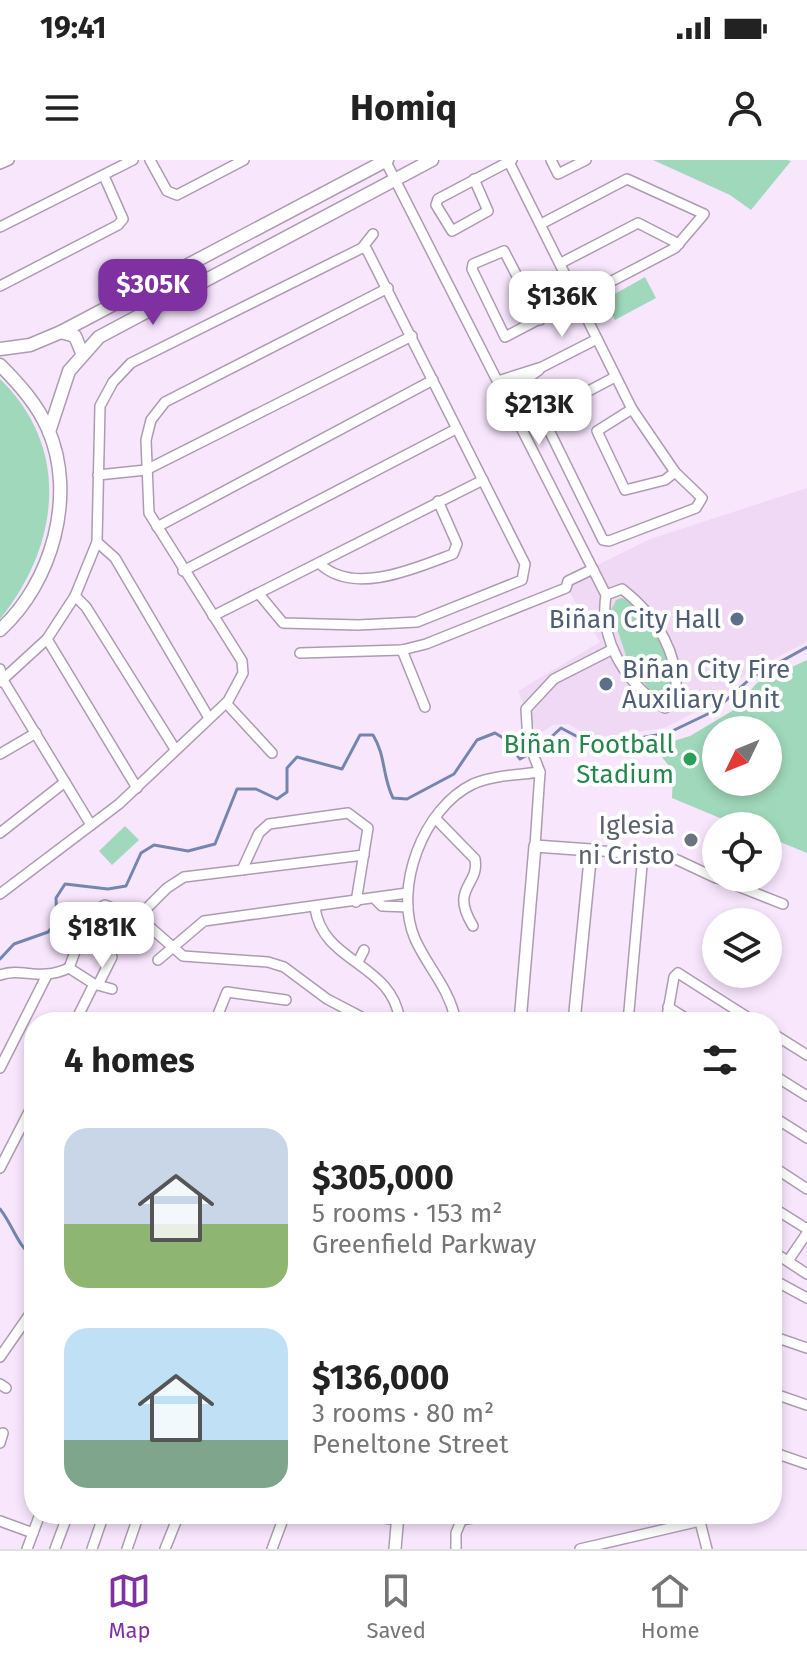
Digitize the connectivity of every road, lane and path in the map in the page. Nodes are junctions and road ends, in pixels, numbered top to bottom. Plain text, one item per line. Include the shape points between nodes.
1 (9, 160) edge
2 (133, 160) edge
3 (150, 160) edge
4 (244, 160) edge
5 (432, 160) edge
6 (551, 160) edge
7 (586, 160) edge
8 (382, 161) edge
9 (511, 161) edge
10 (0, 164) edge
11 (104, 176) junction
12 (474, 179) junction
13 (394, 182) junction
14 (541, 224) junction
15 (0, 227) edge
16 (373, 234) dead end
17 (679, 244) junction
18 (362, 248) junction
19 (561, 263) junction
20 (0, 286) edge
21 (388, 288) junction
22 (579, 301) junction
23 (540, 320) junction
24 (61, 332) junction
25 (412, 336) junction
26 (597, 339) junction
27 (0, 349) edge
28 (82, 353) junction
29 (0, 365) edge
30 (542, 367) junction
31 (615, 377) junction
32 (433, 380) junction
33 (498, 381) junction
34 (505, 395) junction
35 (632, 409) junction
36 (456, 429) junction
37 (49, 432) junction
38 (146, 470) junction
39 (675, 472) junction
40 (98, 475) junction
41 (483, 480) junction
42 (438, 501) junction
43 (157, 527) junction
44 (97, 542) junction
45 (320, 564) junction
46 (593, 569) junction
47 (183, 571) junction
48 (259, 594) junction
49 (606, 595) junction
50 (75, 596) junction
51 (213, 616) junction
52 (0, 630) edge
53 (47, 639) junction
54 (613, 649) junction
55 (402, 650) junction
56 (300, 653) dead end
57 (0, 669) edge
58 (1, 679) edge
59 (226, 703) junction
60 (425, 707) dead end
61 (209, 718) junction
62 (36, 733) junction
63 (175, 749) junction
64 (272, 753) dead end
65 (0, 754) edge
66 (539, 767) junction
67 (65, 782) junction
68 (137, 788) junction
69 (435, 818) junction
70 (91, 825) junction
71 (0, 833) edge
72 (535, 846) junction
73 (591, 850) junction
74 (643, 854) junction
75 (364, 855) junction
76 (242, 870) junction
77 (702, 871) edge
78 (753, 892) edge
79 (407, 893) junction
80 (0, 894) edge
81 (376, 900) junction
82 (356, 902) junction
83 (783, 904) dead end
84 (408, 907) junction
85 (315, 908) junction
86 (137, 918) junction
87 (473, 926) dead end
88 (171, 948) junction
89 (364, 950) dead end
90 (112, 957) dead end
91 (158, 960) dead end
92 (358, 962) junction
93 (69, 968) junction
94 (0, 975) edge
95 (46, 977) junction
96 (96, 984) junction
97 (112, 989) dead end
98 (286, 1000) dead end
99 (668, 1007) junction
100 (28, 1012) edge
101 (81, 1012) edge
102 (219, 1012) edge
103 (352, 1012) edge
104 (396, 1012) edge
105 (452, 1012) edge
106 (521, 1012) edge
107 (575, 1012) edge
108 (629, 1012) edge
109 (667, 1012) edge
110 (676, 1012) edge
111 (739, 1012) edge
112 (24, 1021) edge
113 (782, 1039) edge
114 (807, 1055) edge
115 (0, 1068) edge
116 (782, 1080) edge
117 (807, 1096) edge
118 (24, 1121) edge
119 (782, 1122) edge
120 (807, 1138) edge
121 (0, 1168) edge
122 (782, 1173) edge
123 (807, 1189) edge
124 (782, 1214) edge
125 (807, 1231) edge
126 (782, 1257) edge
127 (788, 1261) junction
128 (807, 1274) edge
129 (782, 1284) edge
130 (807, 1298) edge
131 (24, 1322) edge
132 (782, 1339) edge
133 (807, 1348) edge
134 (0, 1357) edge
135 (782, 1396) edge
136 (807, 1405) edge
137 (782, 1455) edge
138 (807, 1464) edge
139 (0, 1521) edge
140 (36, 1524) edge
141 (64, 1524) edge
142 (101, 1524) edge
143 (136, 1524) edge
144 (175, 1524) edge
145 (281, 1524) edge
146 (397, 1524) edge
147 (461, 1524) edge
148 (676, 1524) edge
149 (701, 1524) edge
150 (33, 1533) junction
151 (27, 1549) edge
152 (55, 1549) edge
153 (92, 1549) edge
154 (127, 1549) edge
155 (165, 1549) edge
156 (272, 1549) edge
157 (395, 1549) edge
158 (456, 1549) edge
159 (580, 1549) edge
160 (707, 1549) edge

1 - 10 street
2 - 11 street
3 - 4 street via 167,191 177,195
5 - 13 main road
6 - 7 street via 558,174
8 - 13 street
8 - 24 main road
9 - 12 street
9 - 14 street
11 - 15 street
11 - 20 street via 122,211 118,225
12 - 12 street via 488,211 452,231 436,202
13 - 28 main road via 117,326
13 - 33 street
14 - 17 street via 627,179 704,214
14 - 19 street
16 - 18 street
17 - 19 street via 638,223
17 - 22 street
18 - 21 street
18 - 40 street via 131,363 100,406
19 - 22 street
21 - 25 street
21 - 38 street via 165,402 151,420
22 - 23 street
22 - 26 street
23 - 23 street via 504,251 473,264 505,337
24 - 27 main road via 30,345
24 - 28 main road via 79,340
25 - 32 street
25 - 38 street
26 - 30 street
26 - 31 street
28 - 37 main road via 65,380
29 - 37 main road via 27,395
30 - 33 street
30 - 34 street
31 - 35 street
31 - 39 street via 545,414 544,420 603,540 696,508 700,492
32 - 36 street
32 - 43 street
33 - 34 street
34 - 46 street
35 - 39 street
35 - 39 street via 597,431 625,490 665,480
36 - 41 street
36 - 47 street
37 - 52 main road via 59,489 56,531 30,595
38 - 40 street
38 - 43 street via 149,513
40 - 44 street
41 - 42 street
41 - 48 street via 525,564 522,580 417,622 283,623
42 - 45 street
42 - 45 street via 457,544 453,554 407,572 369,577 329,573
43 - 47 street
44 - 50 street
44 - 61 street via 115,558
45 - 48 street
46 - 49 street
46 - 55 street via 568,581 566,588
47 - 51 street
48 - 51 street
49 - 54 street
49 - 54 street via 622,589 640,603 667,646 677,675 674,703 665,708 630,680
50 - 53 street
50 - 63 street
51 - 59 street via 242,661 243,673
53 - 58 street
53 - 68 street
54 - 66 street via 542,689 526,709 528,741
55 - 56 street
55 - 60 street
57 - 58 street
58 - 62 street
59 - 61 street
59 - 64 street
61 - 63 street
62 - 65 street
62 - 67 street
63 - 68 street
66 - 69 street via 475,783
66 - 72 street
67 - 70 street
67 - 71 street
68 - 70 street
69 - 79 street
69 - 87 street via 475,859 476,869 463,895
70 - 80 street
72 - 73 street
72 - 106 street
73 - 74 street
73 - 107 street
74 - 77 street via 671,857
74 - 108 street
75 - 76 street
75 - 76 street via 368,836 362,821 348,813 328,815 269,824 259,833
75 - 82 street
76 - 86 street via 176,880
78 - 83 street
79 - 81 street via 383,894
79 - 84 street
81 - 82 street
81 - 84 street via 382,906
82 - 85 street
84 - 105 street via 416,940 441,980
85 - 88 street via 204,921
85 - 92 street via 324,936
86 - 88 street
86 - 93 street via 105,905 93,909
88 - 91 street
88 - 103 street via 190,958 284,967
89 - 92 street
90 - 96 street
92 - 104 street via 389,992
93 - 95 street
93 - 96 street
94 - 95 street
95 - 100 street
96 - 97 street
96 - 101 street
98 - 102 street via 227,992
99 - 109 street
99 - 110 street
99 - 111 street via 678,973
112 - 115 street
113 - 114 street
116 - 117 street
118 - 121 street
119 - 120 street
122 - 123 street
124 - 125 street
125 - 127 street
126 - 127 street
127 - 128 street
129 - 130 street
131 - 134 street
132 - 133 street
135 - 136 street
137 - 138 street
139 - 150 street
140 - 150 street
141 - 152 street
142 - 153 street
143 - 154 street
144 - 155 street
145 - 156 street
146 - 157 street
147 - 158 street
148 - 159 street
149 - 160 street
150 - 151 street

